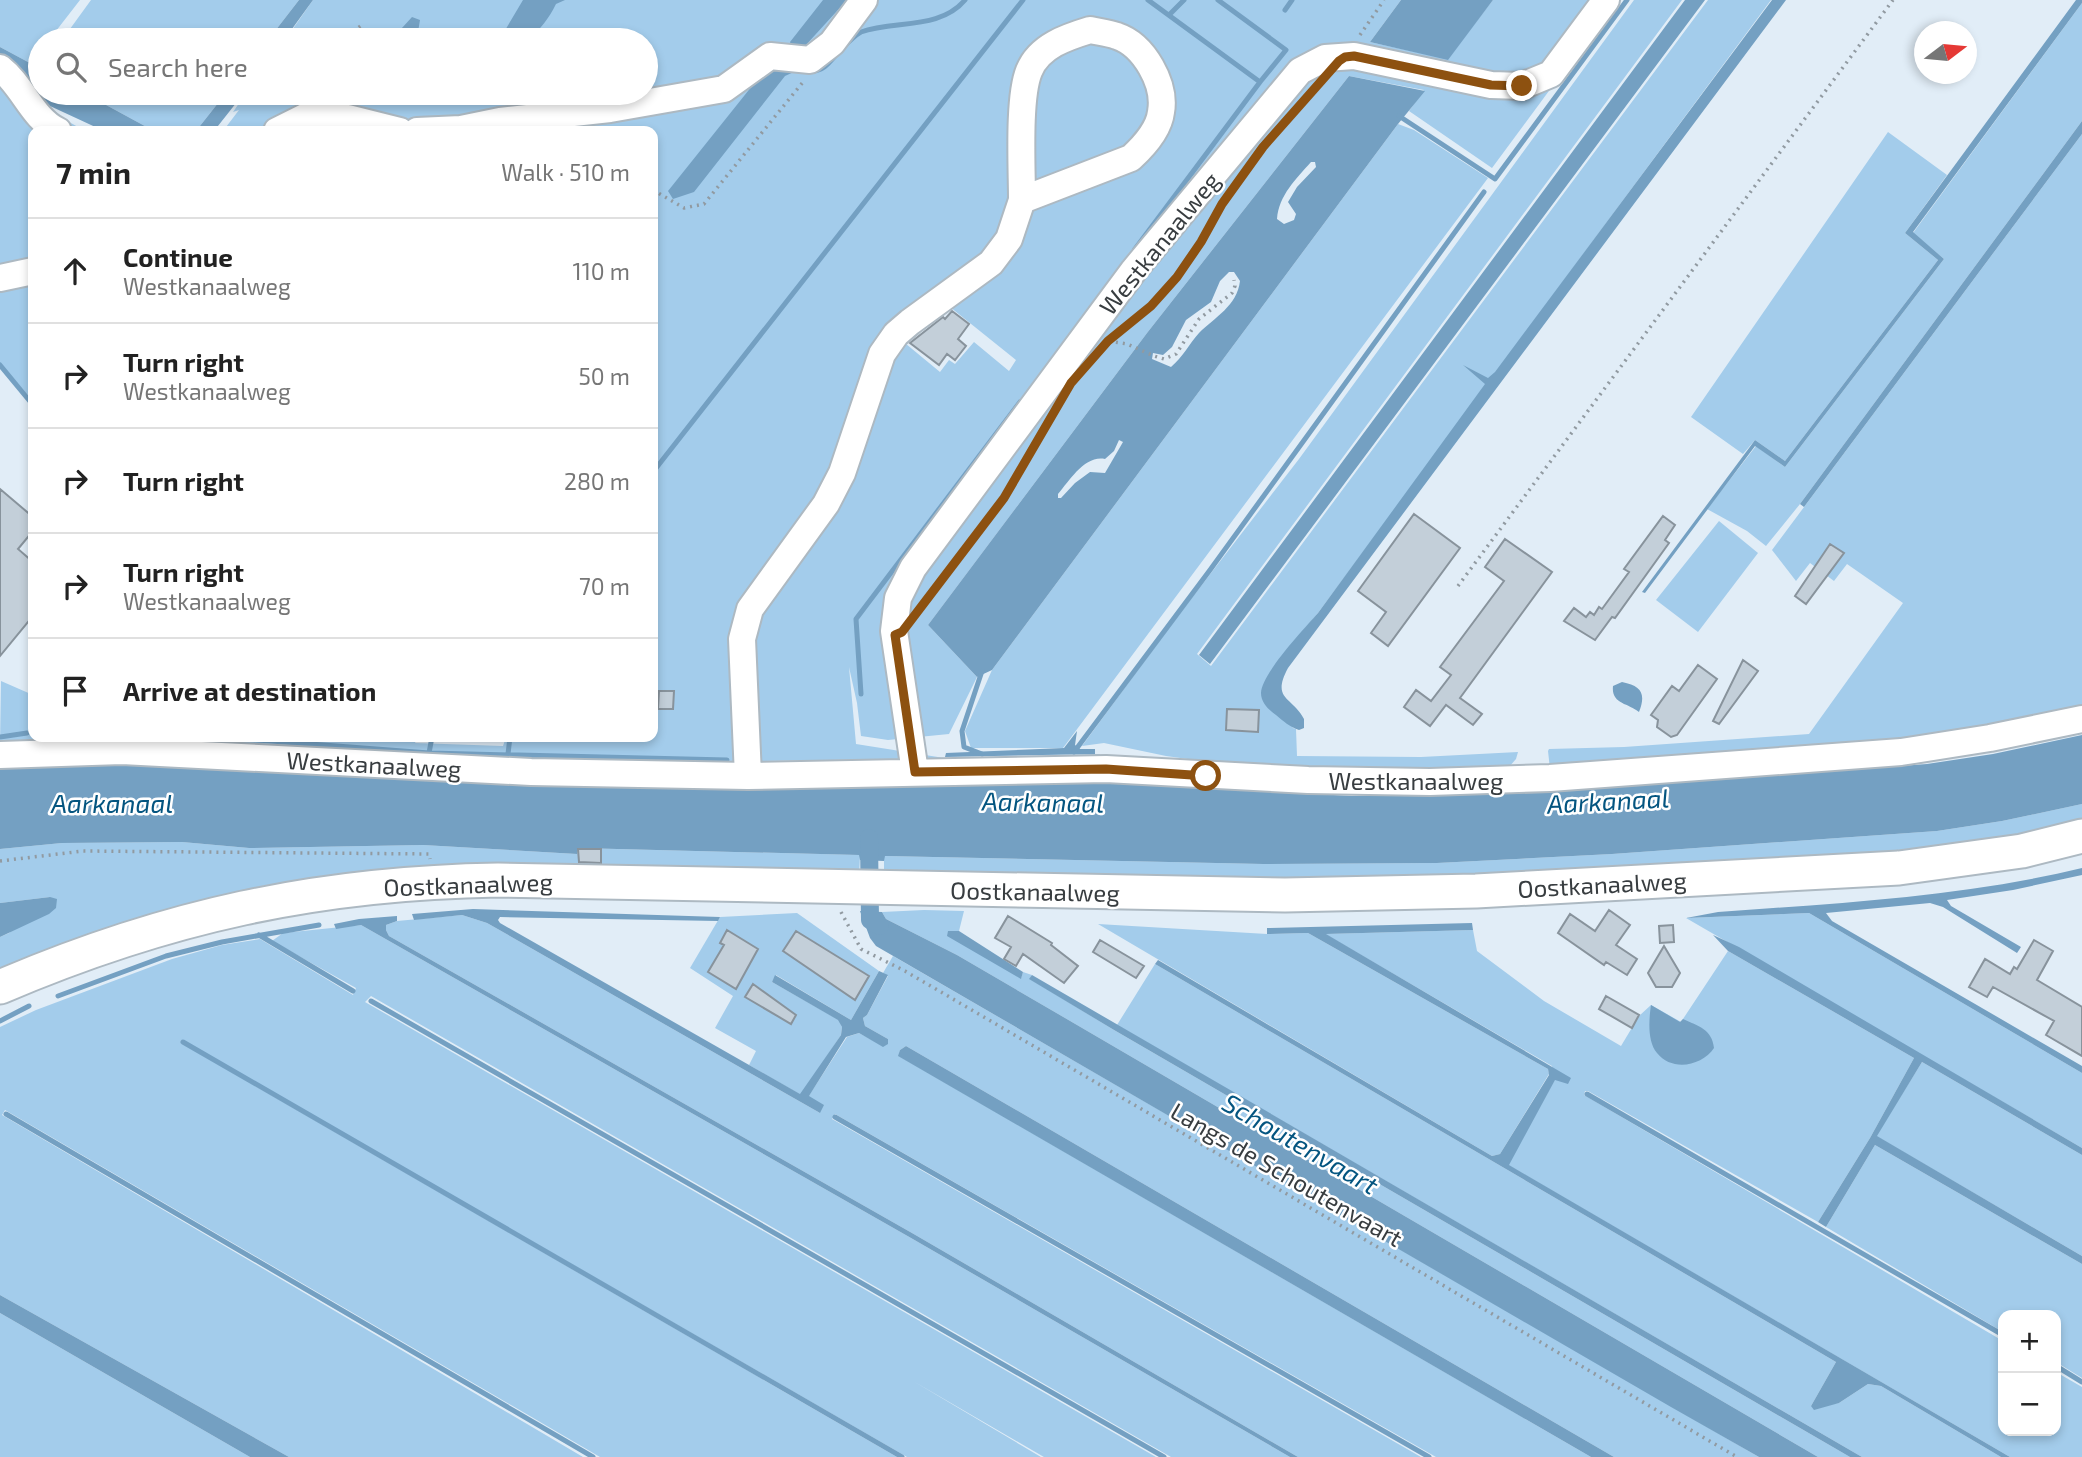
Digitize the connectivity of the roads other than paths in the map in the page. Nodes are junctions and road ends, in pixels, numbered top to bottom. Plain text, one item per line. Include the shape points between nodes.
1 (864, 0) edge
2 (1606, 0) edge
3 (0, 68) edge
4 (28, 101) edge
5 (658, 101) edge
6 (31, 105) edge
7 (633, 105) edge
8 (47, 126) edge
9 (287, 126) edge
10 (380, 126) edge
11 (476, 126) edge
12 (1022, 200) junction
13 (28, 272) edge
14 (0, 278) edge
15 (2082, 719) edge
16 (0, 755) edge
17 (915, 772) junction
18 (748, 776) junction
19 (2082, 836) edge
20 (0, 987) edge

1 - 5 street via 832,43 810,60 771,57 724,89
2 - 17 street, Westkanaalweg via 1551,74 1522,86 1491,85 1354,56 1325,58 1300,71 1134,270 913,568 898,598 895,635
3 - 4 street
6 - 8 street
7 - 11 street
9 - 10 street via 307,116 348,118
12 - 12 street via 1024,97 1029,70 1044,51 1063,38 1090,30 1119,36 1144,55 1155,72 1161,113 1152,133 1131,158
12 - 18 street via 1009,239 991,263 910,322 882,354 842,473 826,503 750,609 742,639
13 - 14 street
15 - 17 street, Westkanaalweg via 1901,752 1545,778 1308,780 1073,768
16 - 18 street, Westkanaalweg via 122,751 518,771
17 - 18 street, Westkanaalweg
19 - 20 main road, Oostkanaalweg via 2022,851 1899,868 1476,891 1285,895 903,888 839,896 431,881 308,895 178,923

